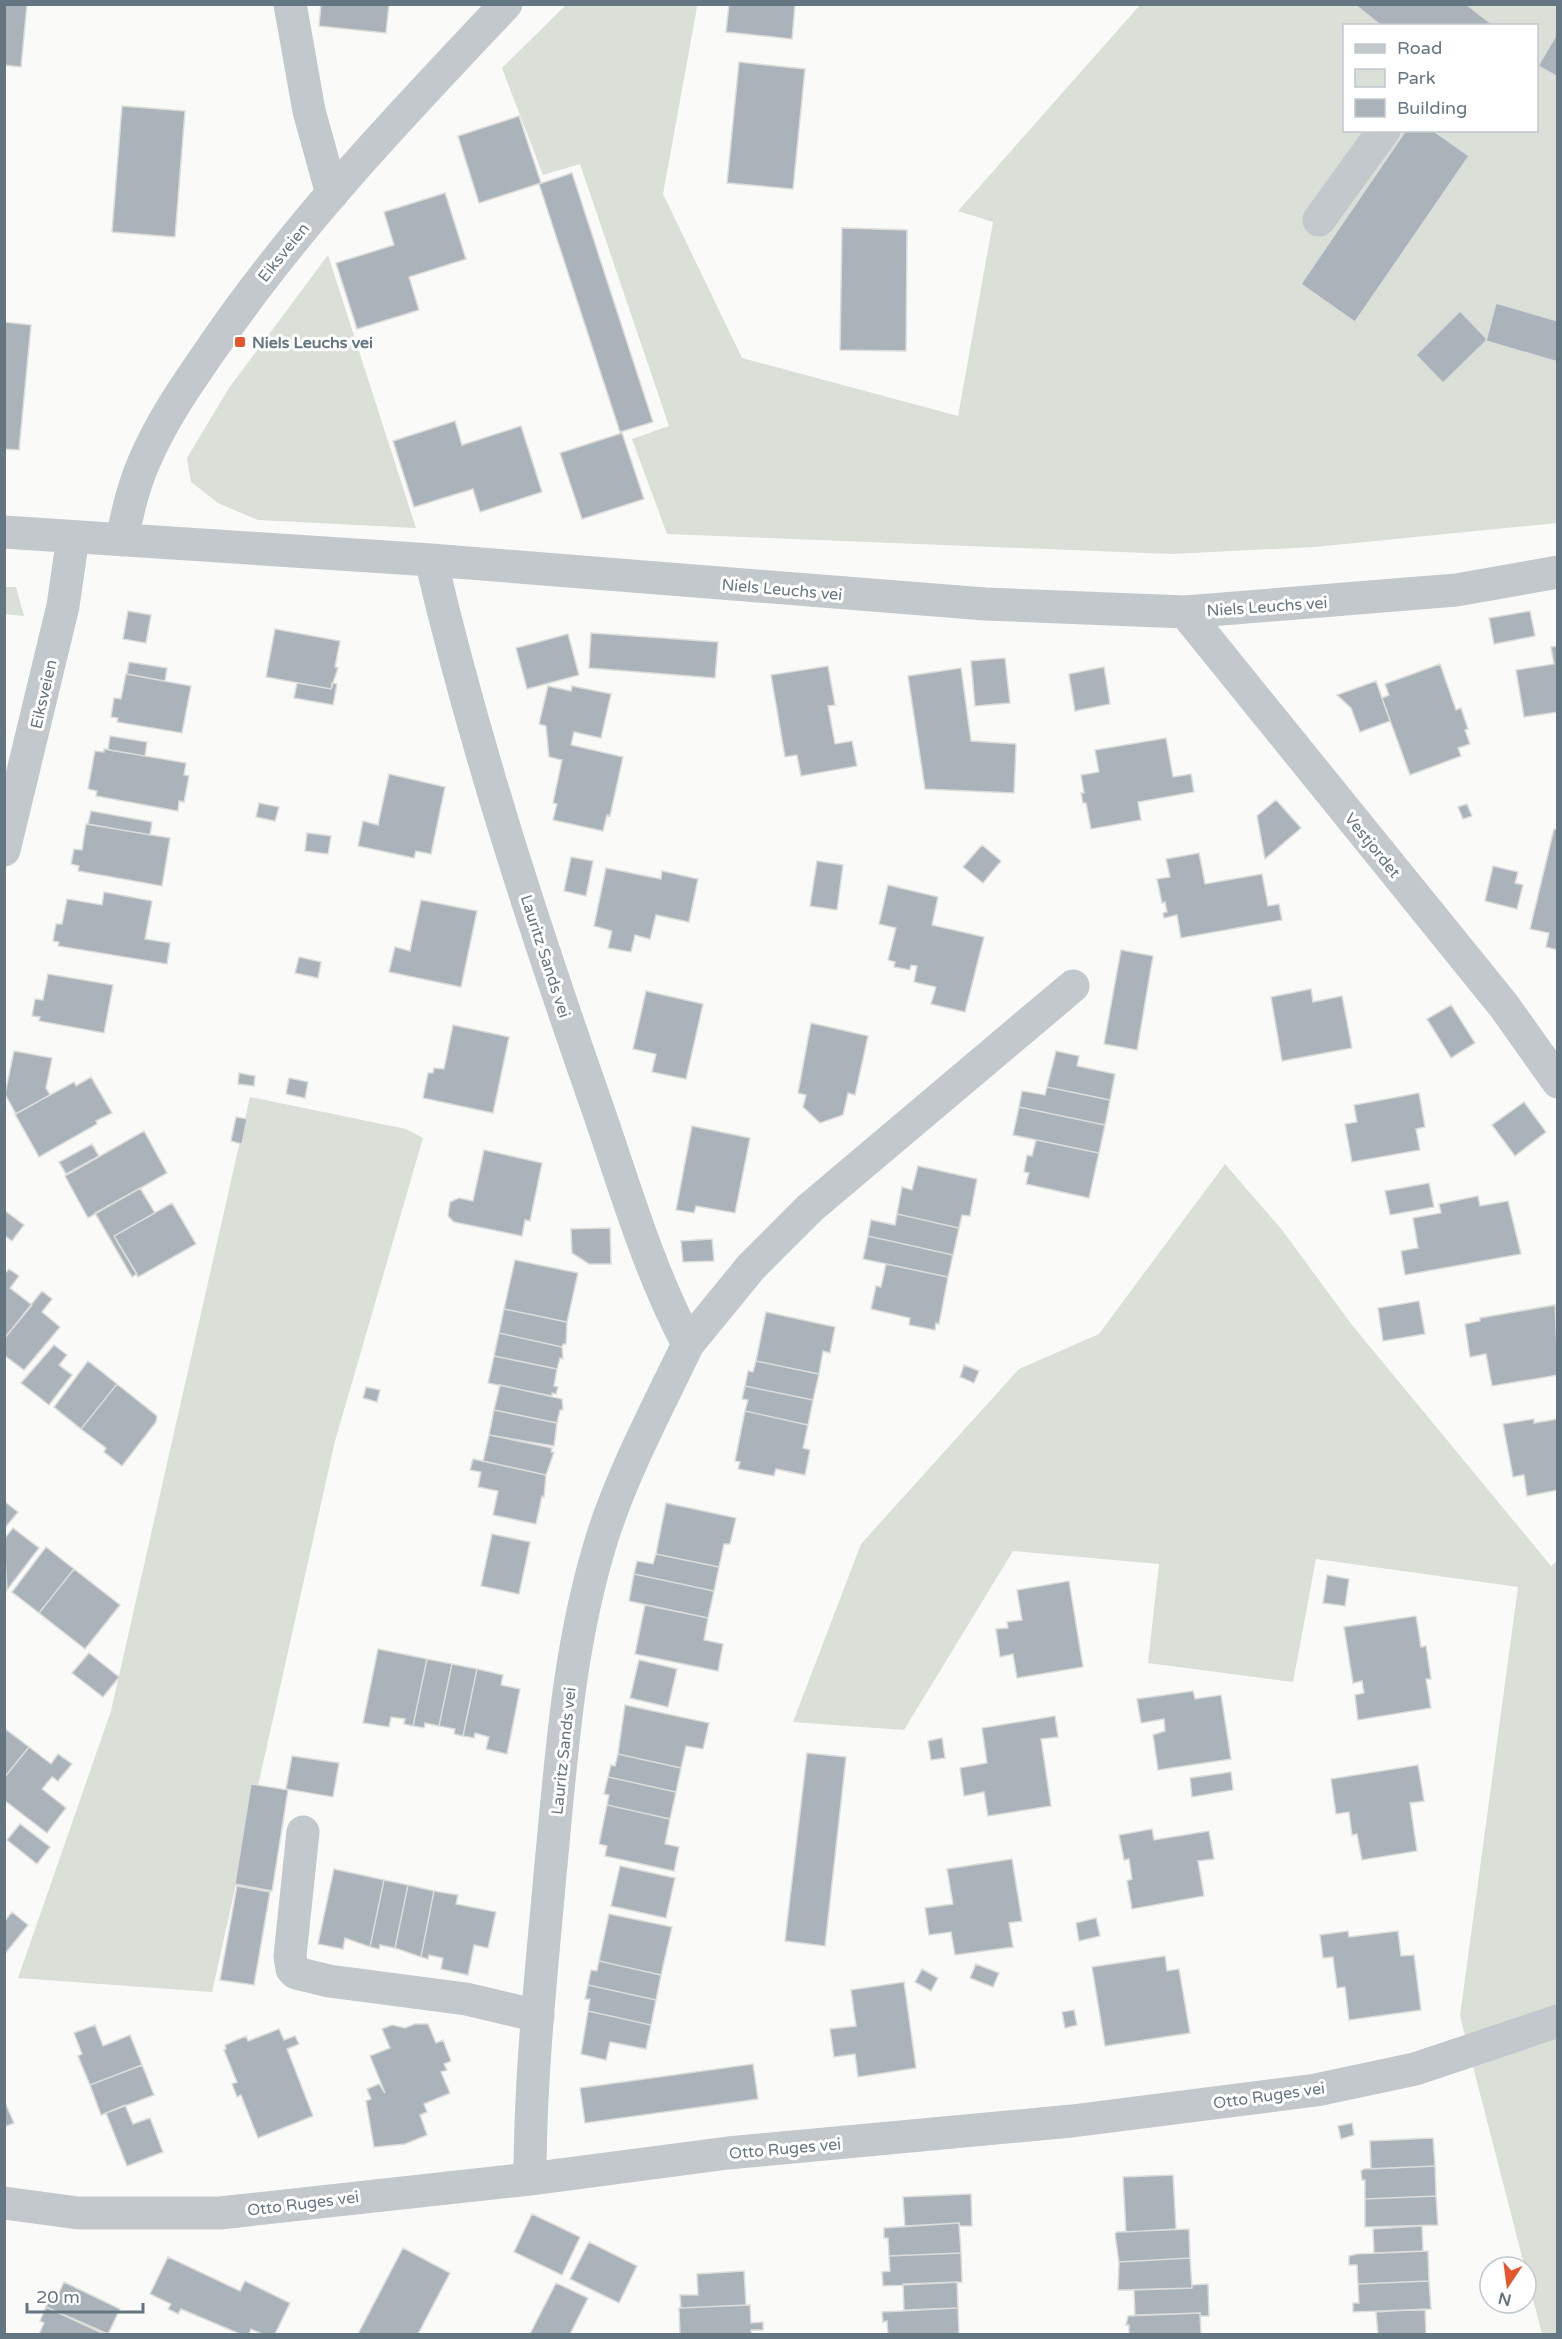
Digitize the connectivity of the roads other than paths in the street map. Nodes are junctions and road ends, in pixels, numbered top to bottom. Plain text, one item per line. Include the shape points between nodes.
1 (290, 4) edge
2 (506, 4) edge
3 (1383, 132) edge
4 (332, 194) junction
5 (1319, 220) dead end
6 (4, 532) edge
7 (73, 537) junction
8 (122, 540) junction
9 (431, 560) junction
10 (1557, 572) edge
11 (1185, 612) junction
12 (4, 850) edge
13 (1073, 986) dead end
14 (1557, 1082) edge
15 (688, 1344) junction
16 (303, 1832) dead end
17 (538, 2016) junction
18 (1557, 2021) edge
19 (530, 2179) junction
20 (4, 2203) edge

1 - 4 street via 309,111
2 - 4 street, Eiksveien
3 - 5 street
4 - 8 street, Eiksveien via 270,267 180,394 144,461 130,500
6 - 7 street, Niels Leuchs vei
7 - 8 street, Niels Leuchs vei
7 - 12 street, Eiksveien via 63,606
8 - 9 street, Niels Leuchs vei
9 - 11 street, Niels Leuchs vei via 985,604
9 - 15 street, Lauritz Sands vei via 500,816 662,1290
10 - 11 street, Niels Leuchs vei via 1456,590
11 - 14 street, Vestjordet via 1504,1006
13 - 15 street, Lauritz Sands vei via 810,1208 751,1267
15 - 17 street, Lauritz Sands vei via 603,1533 583,1608 570,1681
16 - 17 street via 290,1956 296,1973 466,1999
17 - 19 street, Lauritz Sands vei via 530,2106
18 - 19 street, Otto Ruges vei via 1415,2069 1316,2090 1072,2121 728,2153
19 - 20 street, Otto Ruges vei via 220,2213 78,2213

